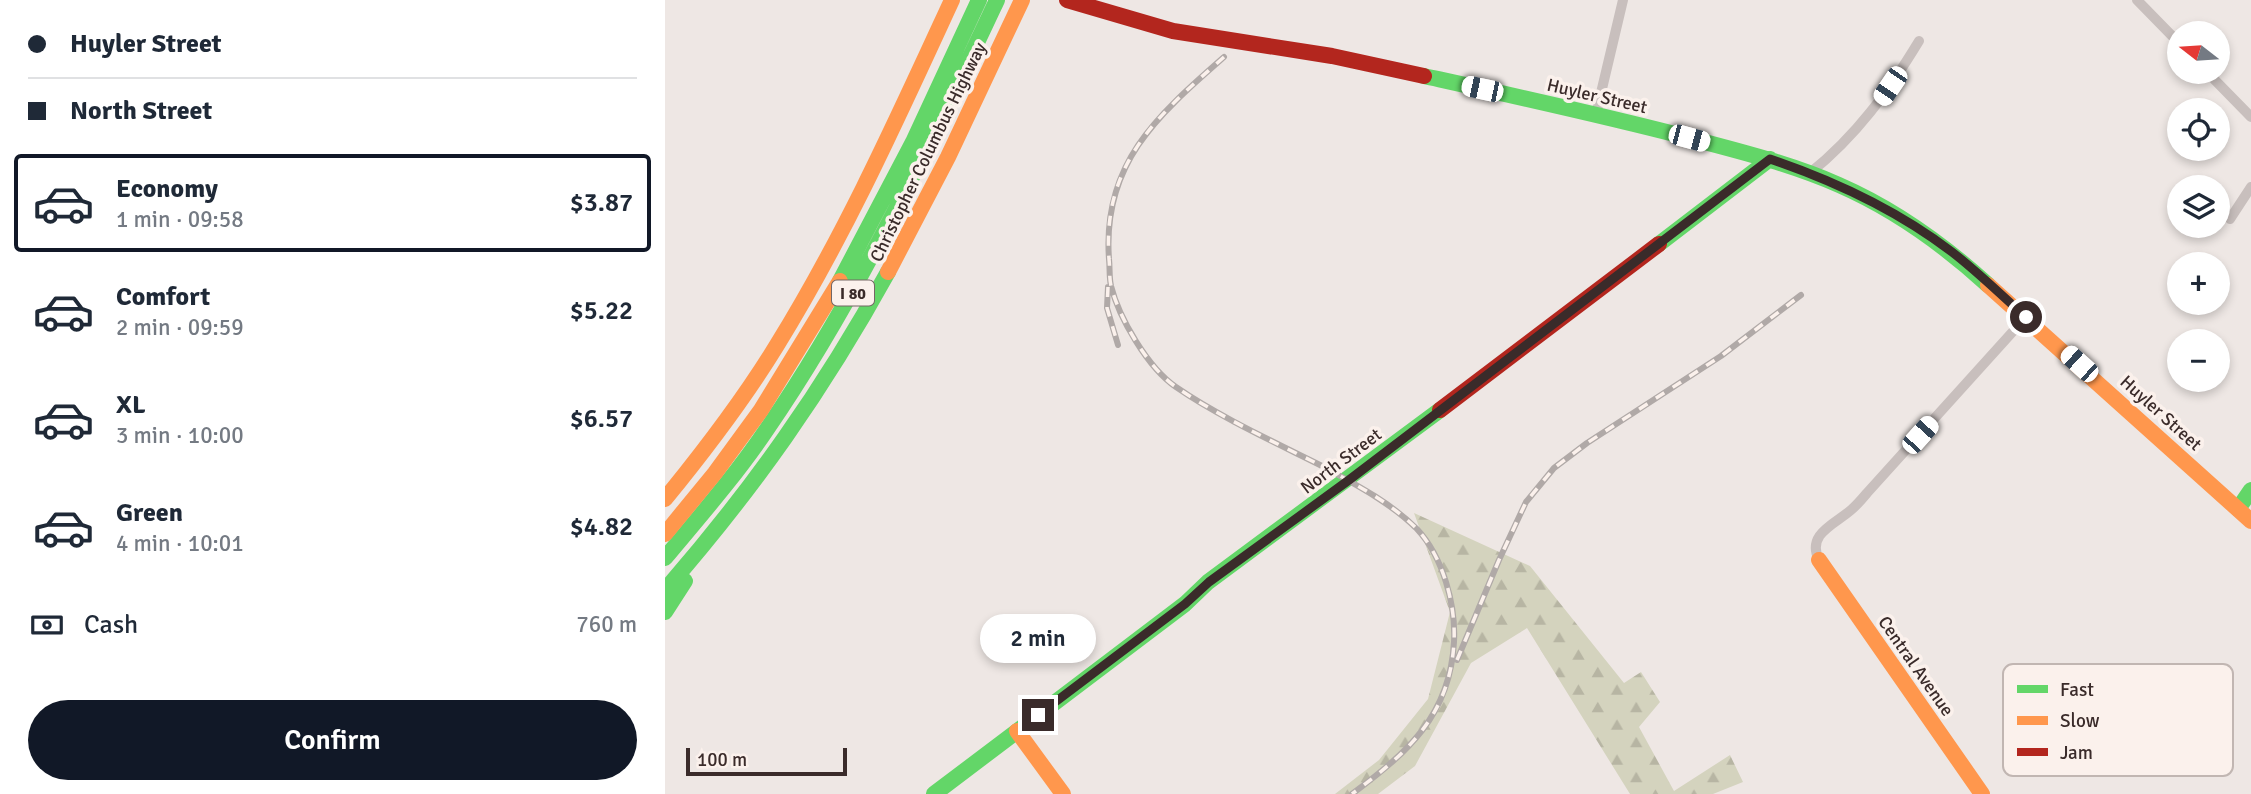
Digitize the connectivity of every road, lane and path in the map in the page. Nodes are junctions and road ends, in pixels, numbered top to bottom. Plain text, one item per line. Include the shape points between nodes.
1 (952, 0) edge
2 (979, 0) edge
3 (997, 0) edge
4 (1023, 0) edge
5 (1067, 0) edge
6 (1623, 0) edge
7 (2137, 0) edge
8 (2167, 31) edge
9 (1919, 41) dead end
10 (2219, 84) edge
11 (1596, 114) junction
12 (2251, 117) edge
13 (1770, 159) junction
14 (1809, 173) junction
15 (2251, 187) edge
16 (2230, 219) dead end
17 (2026, 317) junction
18 (2251, 490) edge
19 (665, 499) edge
20 (2238, 509) junction
21 (2251, 521) edge
22 (721, 526) junction
23 (665, 534) edge
24 (665, 558) edge
25 (1819, 560) joint
26 (665, 590) edge
27 (665, 612) edge
28 (1017, 731) junction
29 (934, 794) edge
30 (1063, 794) edge
31 (1982, 794) edge

1 - 19 main road, I 80 via 864,185 791,322 734,409
2 - 23 main road, Christopher Columbus Highway / I 80 via 885,197 818,323 739,443
3 - 24 main road, Christopher Columbus Highway / I 80 via 893,218 830,334 765,433
4 - 22 main road, Christopher Columbus Highway / I 80 via 863,320 789,437
5 - 11 main road, Huyler Street via 1173,31 1332,56
6 - 11 street
7 - 8 street
9 - 14 street via 1867,118
10 - 12 street
11 - 13 main road, Huyler Street
13 - 14 main road, Huyler Street
13 - 28 main road, North Street
14 - 17 main road, Huyler Street via 1859,194 1926,234
15 - 16 street
17 - 20 main road, Huyler Street
17 - 25 street via 1851,510 1825,528 1814,547
18 - 20 main road
20 - 21 main road, Huyler Street
22 - 26 main road, Christopher Columbus Highway / I 80
22 - 27 main road
25 - 31 main road, Central Avenue
28 - 29 main road, North Street
28 - 30 main road

